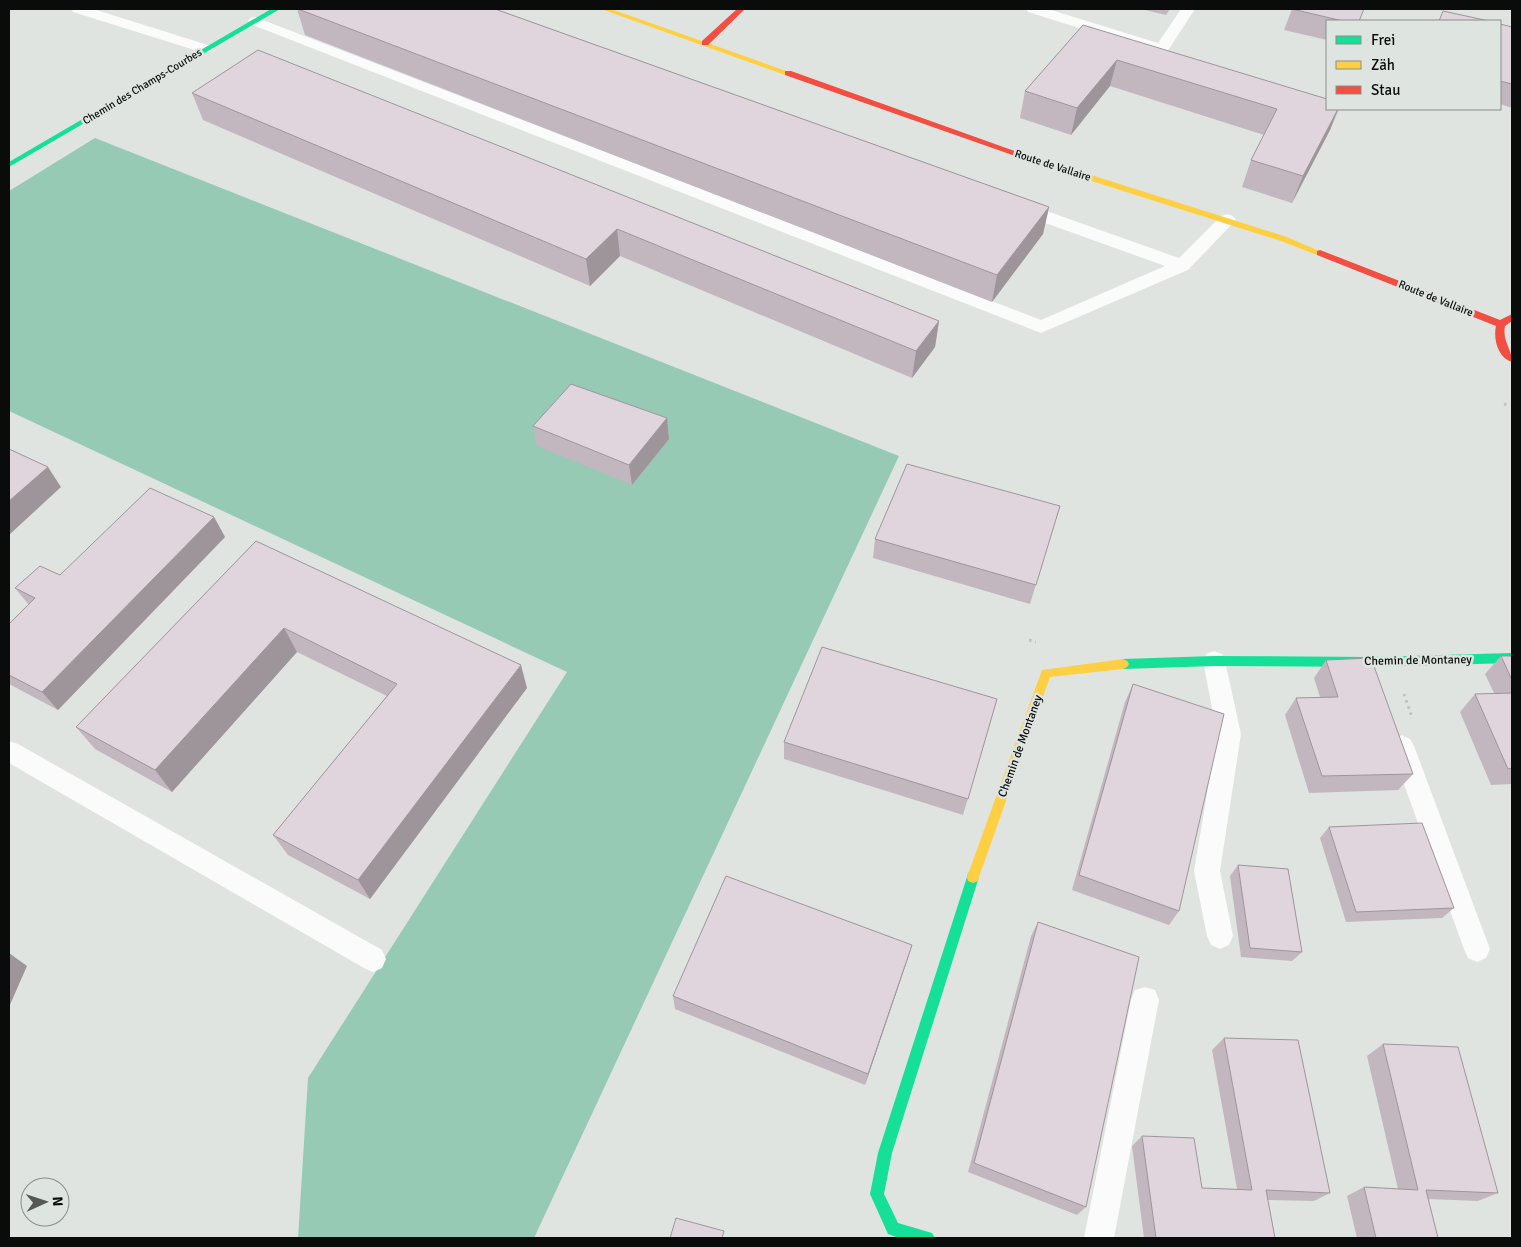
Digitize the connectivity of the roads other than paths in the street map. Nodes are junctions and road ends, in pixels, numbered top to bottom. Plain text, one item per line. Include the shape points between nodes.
1 (78, 9) edge
2 (276, 9) edge
3 (605, 9) edge
4 (741, 9) edge
5 (1033, 9) edge
6 (1188, 9) edge
7 (255, 21) junction
8 (296, 21) dead end
9 (280, 30) junction
10 (705, 43) junction
11 (206, 49) junction
12 (9, 165) edge
13 (1005, 202) edge
14 (1227, 220) junction
15 (1182, 266) junction
16 (1512, 317) edge
17 (1501, 324) junction
18 (1512, 359) edge
19 (1512, 658) edge
20 (1214, 661) junction
21 (1394, 727) edge
22 (9, 751) edge
23 (1220, 936) dead end
24 (1477, 949) dead end
25 (373, 960) dead end
26 (1145, 1000) dead end
27 (927, 1238) edge
28 (1098, 1238) edge

1 - 11 lane
2 - 7 street, Chemin des Champs-Courbes
3 - 10 street, Route de Vallaire
4 - 10 street
5 - 6 lane via 1162,49
7 - 9 lane
7 - 11 street, Chemin des Champs-Courbes
8 - 9 lane
9 - 15 lane via 1041,327
10 - 14 street, Route de Vallaire via 1035,160
11 - 12 street, Chemin des Champs-Courbes
13 - 15 lane
14 - 15 lane
14 - 17 street, Route de Vallaire via 1333,257
16 - 17 street
17 - 18 street via 1500,346
19 - 20 street, Chemin de Montaney via 1374,671
20 - 23 lane via 1229,734 1207,871
20 - 27 street, Chemin de Montaney via 1104,665 1046,673 977,865 885,1153 877,1194 893,1229
21 - 24 lane
22 - 25 lane
26 - 28 lane

